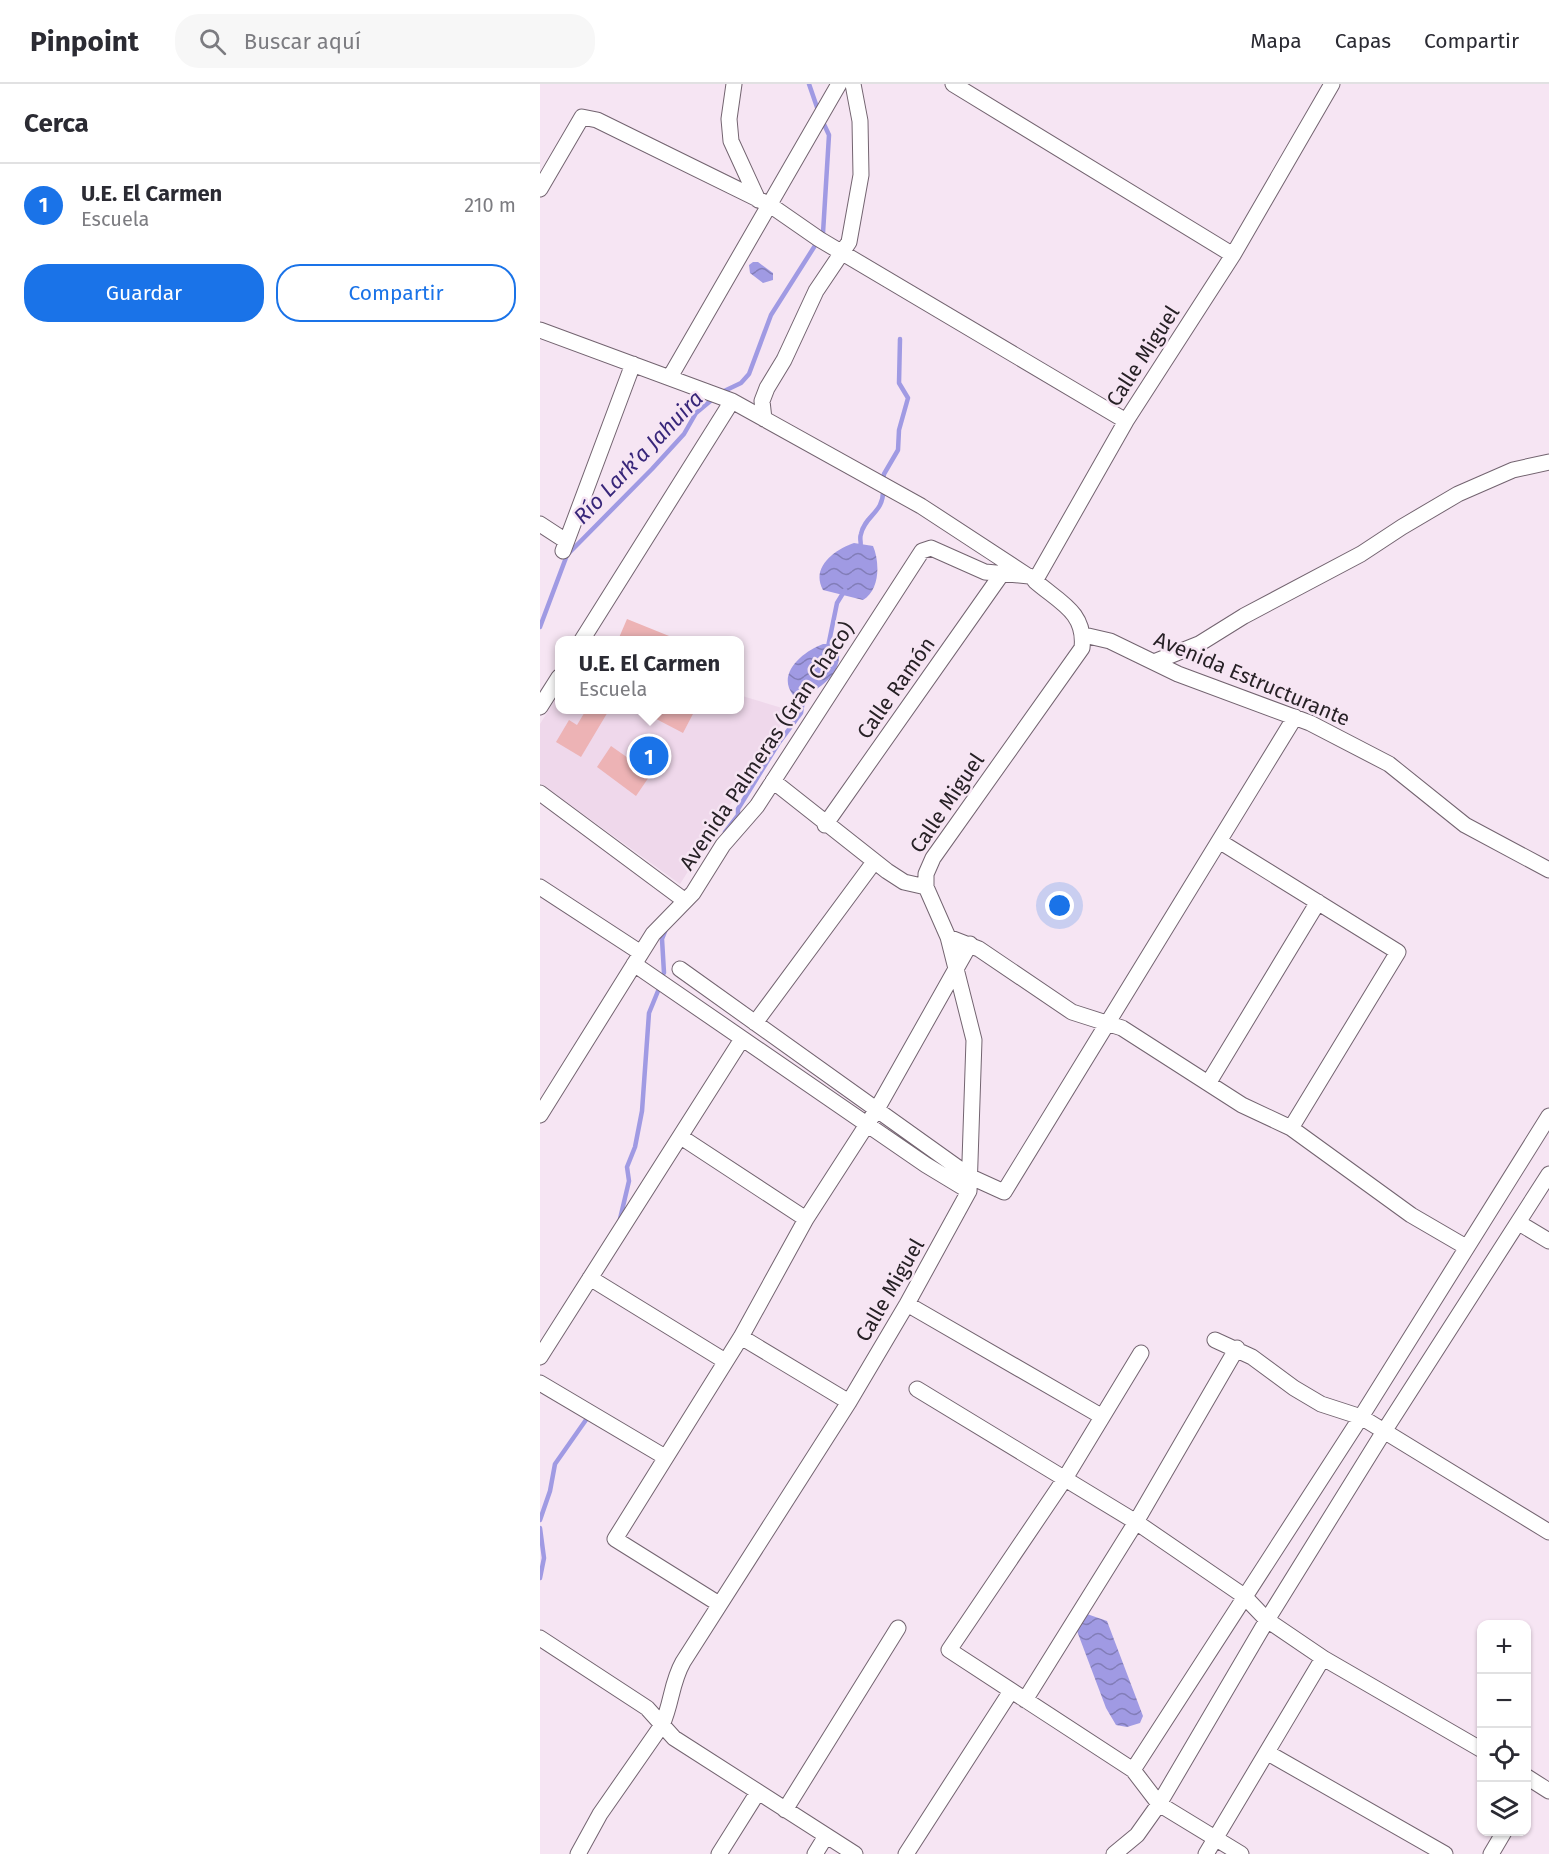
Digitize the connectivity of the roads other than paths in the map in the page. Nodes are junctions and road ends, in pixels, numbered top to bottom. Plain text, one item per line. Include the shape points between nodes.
1 (734, 84) edge
2 (839, 84) edge
3 (853, 84) edge
4 (952, 84) edge
5 (1332, 84) edge
6 (540, 189) edge
7 (764, 203) junction
8 (842, 252) junction
9 (1233, 255) junction
10 (540, 330) edge
11 (633, 364) junction
12 (670, 377) junction
13 (732, 400) junction
14 (764, 418) junction
15 (1126, 421) junction
16 (1549, 462) edge
17 (540, 524) edge
18 (1001, 575) junction
19 (1032, 579) junction
20 (1084, 635) junction
21 (584, 636) edge
22 (1154, 662) junction
23 (555, 683) edge
24 (540, 707) edge
25 (1295, 717) junction
26 (773, 781) junction
27 (540, 793) edge
28 (825, 825) junction
29 (1219, 841) junction
30 (874, 862) junction
31 (1549, 870) edge
32 (540, 887) edge
33 (927, 887) junction
34 (684, 900) junction
35 (1318, 902) junction
36 (948, 937) junction
37 (970, 944) junction
38 (638, 958) junction
39 (680, 969) dead end
40 (956, 969) junction
41 (1108, 1022) junction
42 (756, 1023) junction
43 (742, 1039) junction
44 (1209, 1082) junction
45 (877, 1109) junction
46 (540, 1115) edge
47 (1549, 1116) edge
48 (868, 1123) junction
49 (1291, 1128) junction
50 (681, 1137) junction
51 (970, 1184) junction
52 (1546, 1184) edge
53 (806, 1219) junction
54 (1519, 1223) junction
55 (1549, 1241) edge
56 (1466, 1247) junction
57 (590, 1278) junction
58 (907, 1304) junction
59 (741, 1337) junction
60 (1215, 1340) dead end
61 (1237, 1348) junction
62 (1141, 1353) dead end
63 (540, 1358) edge
64 (725, 1361) junction
65 (540, 1383) edge
66 (917, 1389) dead end
67 (849, 1402) junction
68 (1101, 1416) junction
69 (1361, 1417) junction
70 (1383, 1433) junction
71 (665, 1457) junction
72 (1064, 1480) junction
73 (1136, 1522) junction
74 (1549, 1532) edge
75 (1244, 1596) junction
76 (719, 1604) junction
77 (1267, 1620) junction
78 (898, 1628) dead end
79 (540, 1638) edge
80 (1323, 1658) junction
81 (1011, 1691) junction
82 (1025, 1700) junction
83 (662, 1725) junction
84 (1477, 1747) edge
85 (1268, 1753) junction
86 (1133, 1770) junction
87 (1531, 1779) edge
88 (1549, 1791) edge
89 (758, 1792) junction
90 (1159, 1804) junction
91 (785, 1810) junction
92 (826, 1836) junction
93 (1502, 1836) edge
94 (1215, 1839) junction
95 (578, 1854) edge
96 (719, 1854) edge
97 (815, 1854) edge
98 (855, 1854) edge
99 (906, 1854) edge
100 (1114, 1854) edge
101 (1206, 1854) edge
102 (1241, 1854) edge
103 (1445, 1854) edge
104 (1491, 1854) edge

1 - 7 street via 729,119 731,141
2 - 7 street
3 - 8 street via 860,121 861,175 849,242
4 - 9 street
5 - 9 street, Calle Miguel
6 - 7 street via 582,117 597,120
7 - 8 street
7 - 12 street
8 - 14 street via 816,291 767,388 762,400
8 - 15 street
9 - 15 street, Calle Miguel
10 - 11 street
11 - 12 street
11 - 17 street via 564,546
12 - 13 street
13 - 14 street
13 - 21 street
14 - 19 street via 921,506
15 - 19 street, Calle Miguel
16 - 22 street via 1513,470 1458,494 1361,554 1254,610 1199,644
18 - 19 street, Avenida Palmeras (Gran Chaco)
18 - 26 street, Avenida Palmeras (Gran Chaco) via 931,548 922,550
18 - 28 street, Calle Ramón
19 - 20 street via 1072,612
20 - 22 street, Avenida Estructurante via 1110,641
20 - 33 street, Calle Miguel via 1082,648 933,858 926,874
22 - 25 street, Avenida Estructurante
23 - 24 street
25 - 29 street
25 - 31 street, Avenida Estructurante via 1389,764 1465,825
26 - 28 street
26 - 34 street, Avenida Palmeras (Gran Chaco) via 723,845 705,877
27 - 34 street
28 - 30 street
29 - 35 street
29 - 41 street
30 - 33 street via 904,882
30 - 42 street
32 - 38 street
33 - 36 street, Calle Miguel
34 - 38 street, Avenida Palmeras (Gran Chaco) via 653,934
35 - 44 street
35 - 49 street via 1398,952
36 - 37 street
36 - 40 street, Calle Miguel
37 - 40 street
37 - 41 street via 1072,1012
38 - 43 street
38 - 46 street, Avenida Palmeras (Gran Chaco)
39 - 42 street
40 - 45 street
40 - 51 street, Calle Miguel via 974,1040
41 - 44 street
41 - 51 street via 1004,1192
42 - 45 street
43 - 48 street
43 - 50 street
44 - 49 street via 1242,1105
45 - 48 street
45 - 51 street
47 - 56 street
48 - 51 street via 926,1165
48 - 53 street
49 - 56 street via 1411,1215
50 - 53 street
50 - 57 street
51 - 58 street, Calle Miguel
52 - 54 street
53 - 59 street
54 - 55 street
54 - 70 street
56 - 69 street
57 - 63 street
57 - 64 street
58 - 67 street, Calle Miguel
58 - 68 street
59 - 64 street
59 - 67 street
60 - 61 street
61 - 69 street via 1309,1397
61 - 73 street
62 - 68 street
64 - 71 street
65 - 71 street
66 - 72 street
67 - 76 street, Calle Miguel
68 - 72 street
69 - 70 street
69 - 75 street
70 - 74 street
70 - 77 street
71 - 76 street via 615,1539
72 - 73 street
72 - 81 street via 949,1650
73 - 75 street
73 - 82 street
75 - 77 street
75 - 86 street
76 - 83 street, Calle Miguel via 673,1680
77 - 80 street
77 - 90 street
78 - 91 street
79 - 83 street via 647,1708
80 - 84 street
80 - 85 street
81 - 82 street
81 - 99 street
82 - 86 street
83 - 89 street via 674,1738
83 - 95 street, Calle Miguel via 600,1814
85 - 94 street
85 - 103 street
86 - 90 street
87 - 88 street
89 - 91 street
89 - 96 street
90 - 94 street
90 - 100 street via 1137,1835
91 - 92 street
92 - 97 street
92 - 98 street
93 - 104 street
94 - 101 street
94 - 102 street

